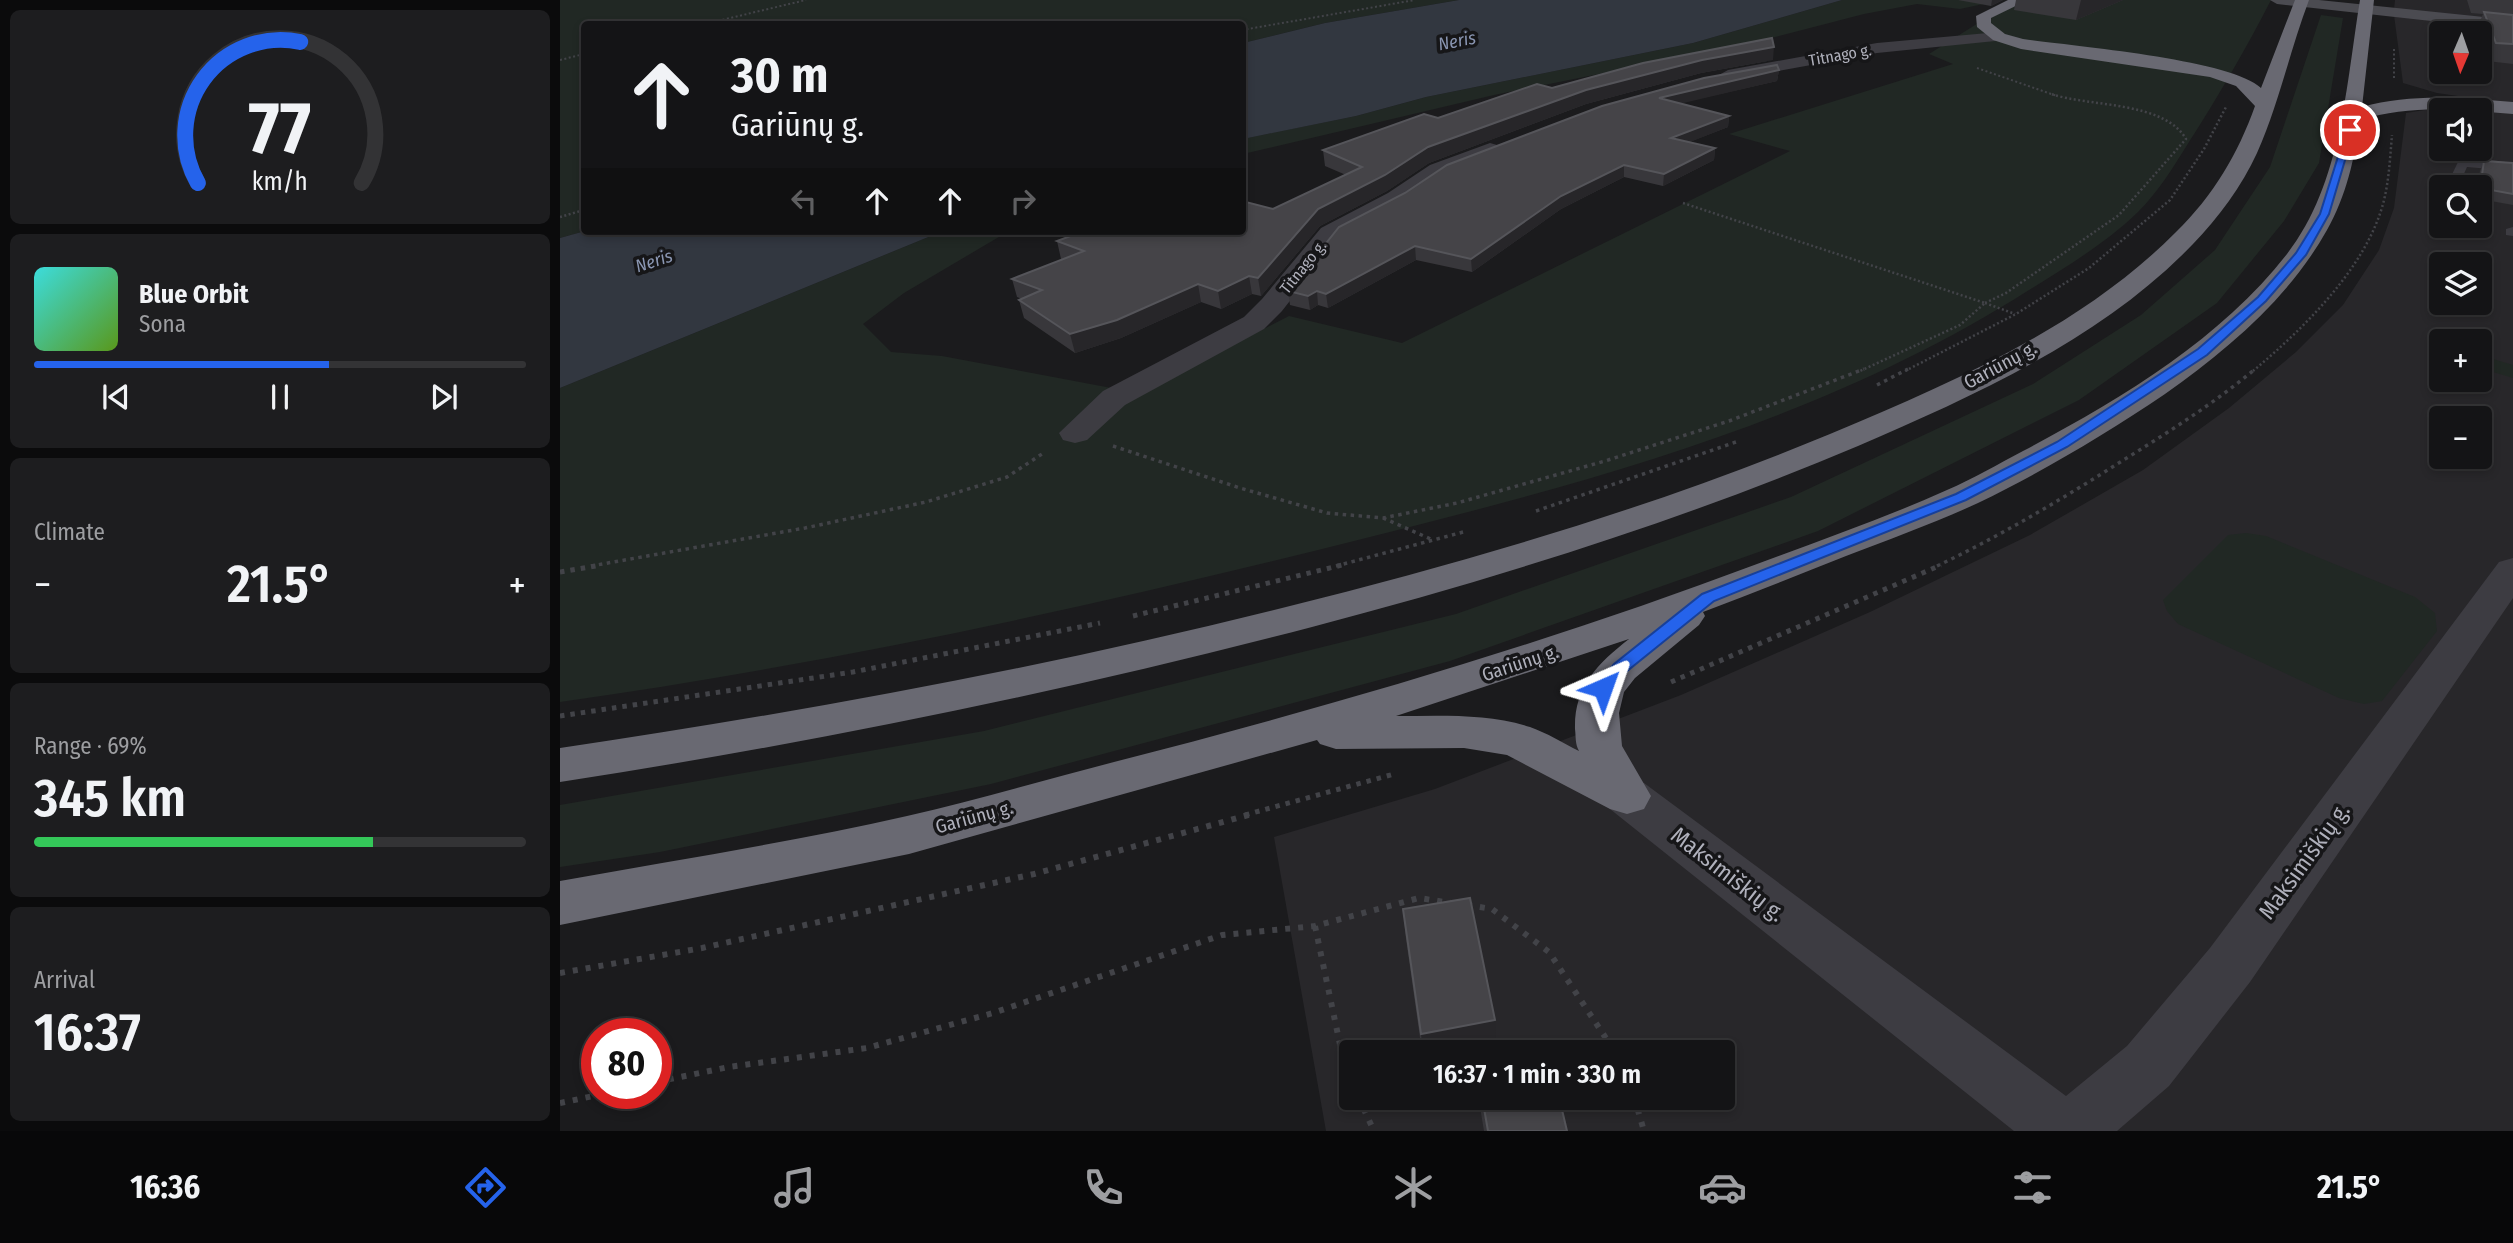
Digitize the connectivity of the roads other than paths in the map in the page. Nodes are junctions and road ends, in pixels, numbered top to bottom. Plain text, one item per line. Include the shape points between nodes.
1 (2021, 0) edge
2 (2277, 0) edge
3 (2367, 0) edge
4 (2299, 7) edge
5 (2513, 24) edge
6 (1999, 37) junction
7 (2281, 55) junction
8 (2360, 59) junction
9 (2250, 72) junction
10 (2376, 72) dead end
11 (1701, 80) edge
12 (2397, 85) dead end
13 (2448, 98) edge
14 (2429, 105) edge
15 (2264, 106) junction
16 (2492, 106) edge
17 (2513, 108) edge
18 (2352, 116) junction
19 (1509, 142) edge
20 (2513, 167) edge
21 (2457, 175) edge
22 (1075, 433) road end
23 (2513, 570) edge
24 (1708, 597) junction
25 (1292, 733) junction
26 (560, 765) edge
27 (1627, 796) junction
28 (560, 903) edge
29 (2063, 1131) edge
30 (2071, 1131) edge

1 - 6 highway via 1984,16 1983,24
2 - 5 street
3 - 8 highway, Gariūnų g.
4 - 7 highway, Gariūnų g.
6 - 9 highway via 2052,50 2212,72
6 - 11 street, Titnago g. via 1877,48
7 - 9 highway
7 - 15 highway, Gariūnų g.
8 - 10 highway
8 - 18 highway, Gariūnų g.
9 - 15 highway via 2253,89
12 - 13 highway
14 - 18 highway via 2376,107
15 - 26 highway, Gariūnų g. via 2239,167 2220,196 2148,272 2090,314 2017,357 1795,462 1477,570 1195,645 890,710
16 - 17 highway
18 - 24 highway, Gariūnų g. via 2325,214 2300,255 2262,299 2202,352 2062,444 1961,497
19 - 22 street, Titnago g. via 1438,170 1340,226 1254,323 1114,398
20 - 21 lane via 2475,162 2462,164
23 - 30 street, Maksimiškių g. via 2230,965 2148,1066
24 - 25 highway, Gariūnų g. via 1516,665
24 - 27 highway via 1620,668 1603,688 1597,713 1599,746
25 - 27 highway via 1464,732 1517,740
25 - 28 highway, Gariūnų g. via 881,842
27 - 29 street, Maksimiškių g.

